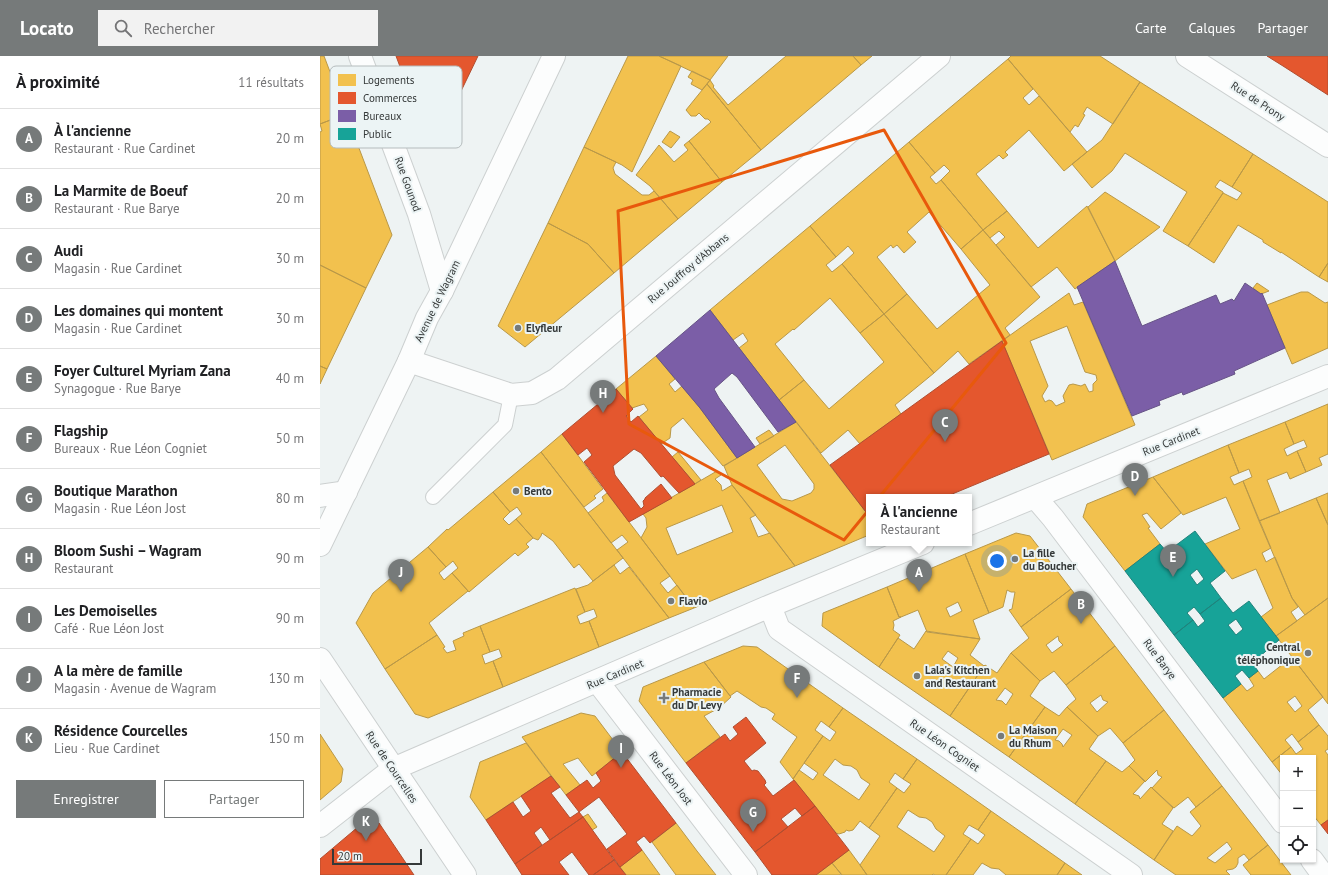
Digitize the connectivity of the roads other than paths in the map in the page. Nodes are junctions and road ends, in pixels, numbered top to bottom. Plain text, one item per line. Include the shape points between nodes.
1 (360, 56) edge
2 (554, 56) edge
3 (939, 56) edge
4 (1187, 56) edge
5 (364, 66) edge
6 (1328, 146) edge
7 (394, 148) edge
8 (442, 291) junction
9 (409, 361) junction
10 (1328, 376) edge
11 (511, 395) junction
12 (346, 492) junction
13 (320, 496) edge
14 (433, 497) dead end
15 (1035, 497) junction
16 (972, 523) edge
17 (320, 545) edge
18 (916, 546) edge
19 (770, 606) junction
20 (320, 659) edge
21 (597, 681) junction
22 (393, 769) junction
23 (1280, 818) edge
24 (320, 826) edge
25 (1314, 863) edge
26 (465, 875) edge
27 (746, 875) edge
28 (1131, 875) edge
29 (1323, 875) edge

1 - 5 street, Rue Gounod
2 - 8 street, Avenue de Wagram
3 - 11 street, Rue Jouffroy d'Abbans via 557,379 532,393
4 - 6 street, Rue de Prony
7 - 8 street, Rue Gounod via 419,214
8 - 9 street, Avenue de Wagram
9 - 11 street, Rue Jouffroy d'Abbans
9 - 12 street, Avenue de Wagram
10 - 15 street, Rue Cardinet
11 - 14 lane via 505,425
12 - 13 street
12 - 17 street, Avenue de Wagram
15 - 16 street, Rue Cardinet
15 - 23 street, Rue Barye
18 - 19 street, Rue Cardinet
19 - 21 street, Rue Cardinet
19 - 28 street, Rue Léon Cogniet via 779,629
20 - 22 street, Rue de Courcelles
21 - 22 street, Rue Cardinet
21 - 27 street, Rue Léon Jost
22 - 24 street, Rue Cardinet
22 - 26 street, Rue de Courcelles
25 - 29 street

